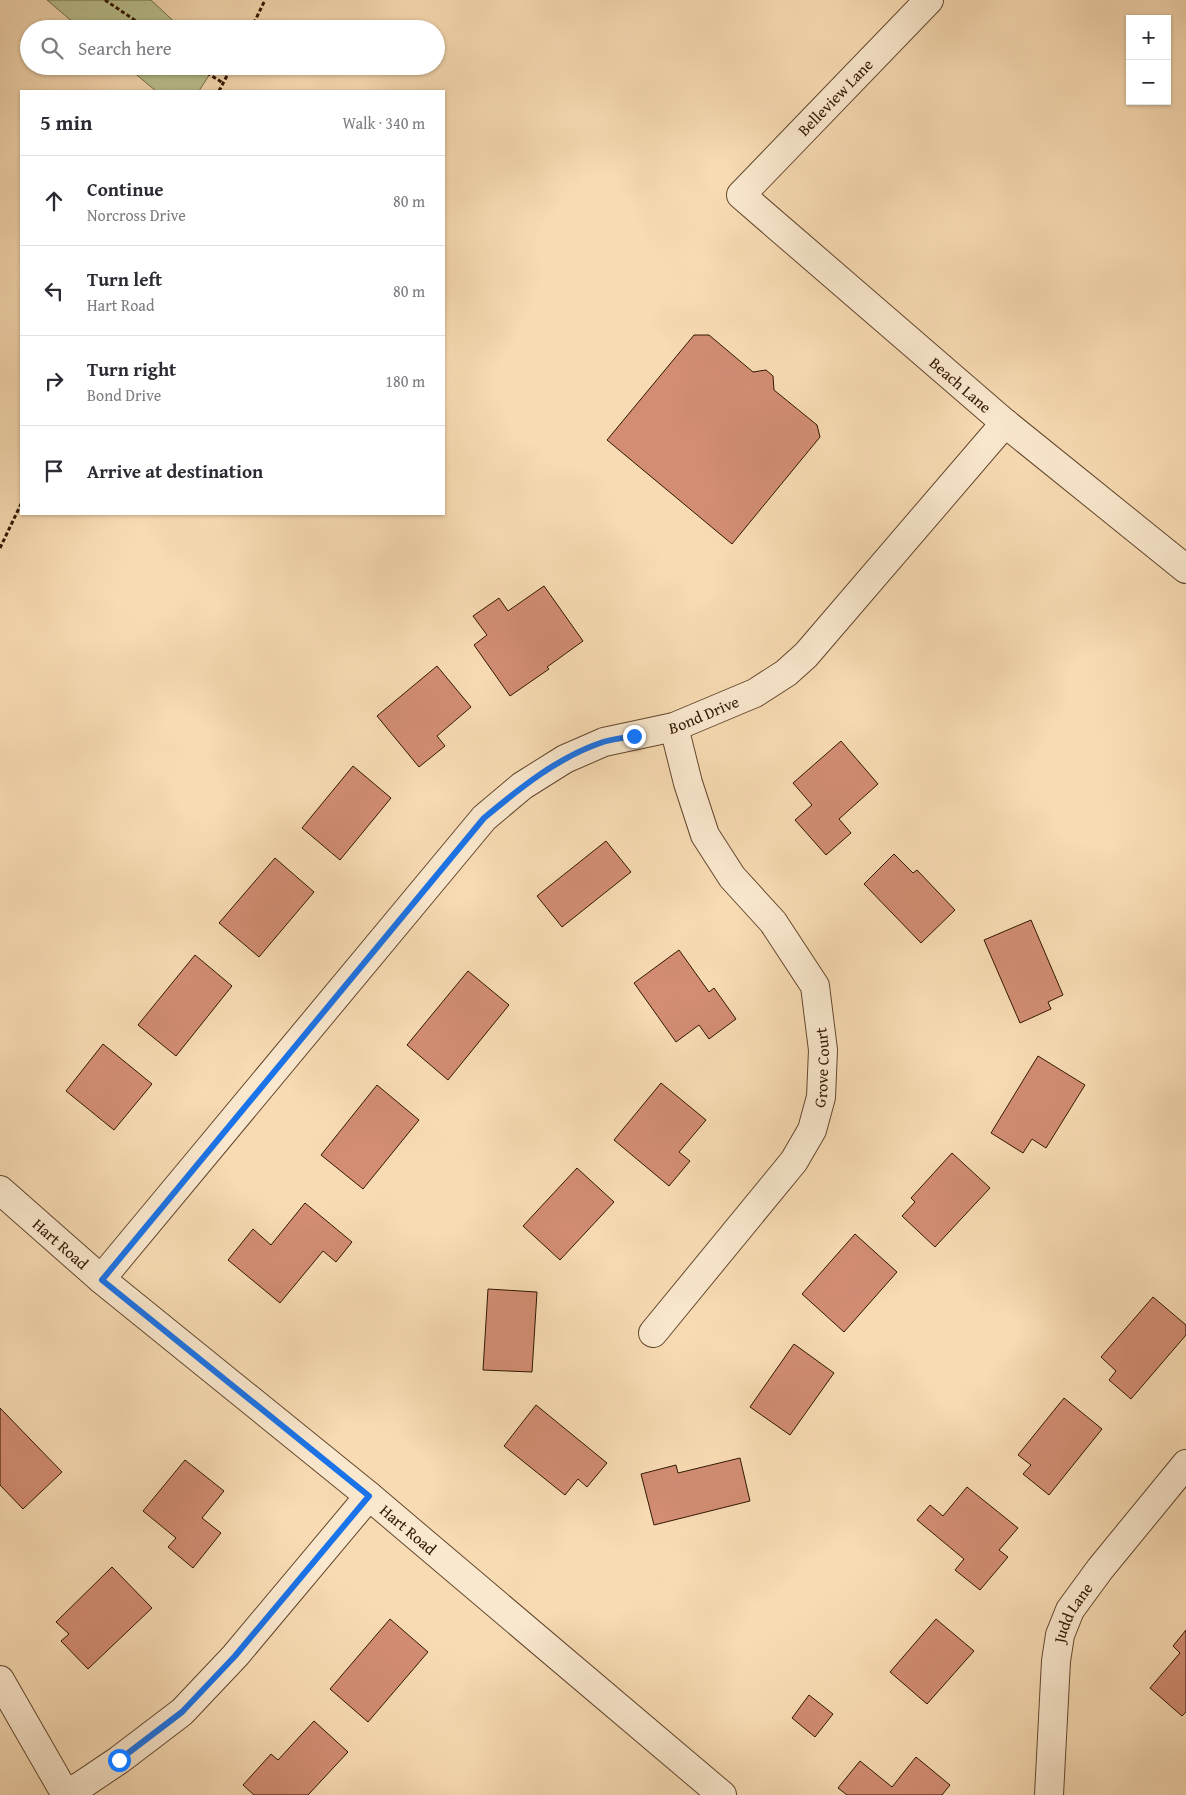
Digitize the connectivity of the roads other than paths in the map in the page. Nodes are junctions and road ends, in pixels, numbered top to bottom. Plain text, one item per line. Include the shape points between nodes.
1 (929, 0) edge
2 (741, 195) joint
3 (1005, 423) junction
4 (1186, 569) edge
5 (674, 727) junction
6 (0, 1190) edge
7 (102, 1280) junction
8 (653, 1333) dead end
9 (1186, 1464) edge
10 (369, 1496) junction
11 (0, 1680) edge
12 (67, 1795) edge
13 (722, 1795) edge
14 (1049, 1795) edge

1 - 2 street, Belleview Lane
2 - 3 street, Beach Lane
3 - 4 street, Beach Lane
3 - 5 street, Bond Drive via 800,661 756,693
5 - 7 street, Bond Drive via 604,742 565,759 522,786 484,818
5 - 8 street, Grove Court via 704,835 732,877 773,922 815,986 823,1050 821,1097 812,1130 794,1161
6 - 7 street, Hart Road
7 - 10 street, Hart Road
9 - 14 street, Judd Lane via 1070,1610 1060,1635 1056,1661
10 - 12 street via 235,1656 182,1712
10 - 13 street, Hart Road
11 - 12 street

